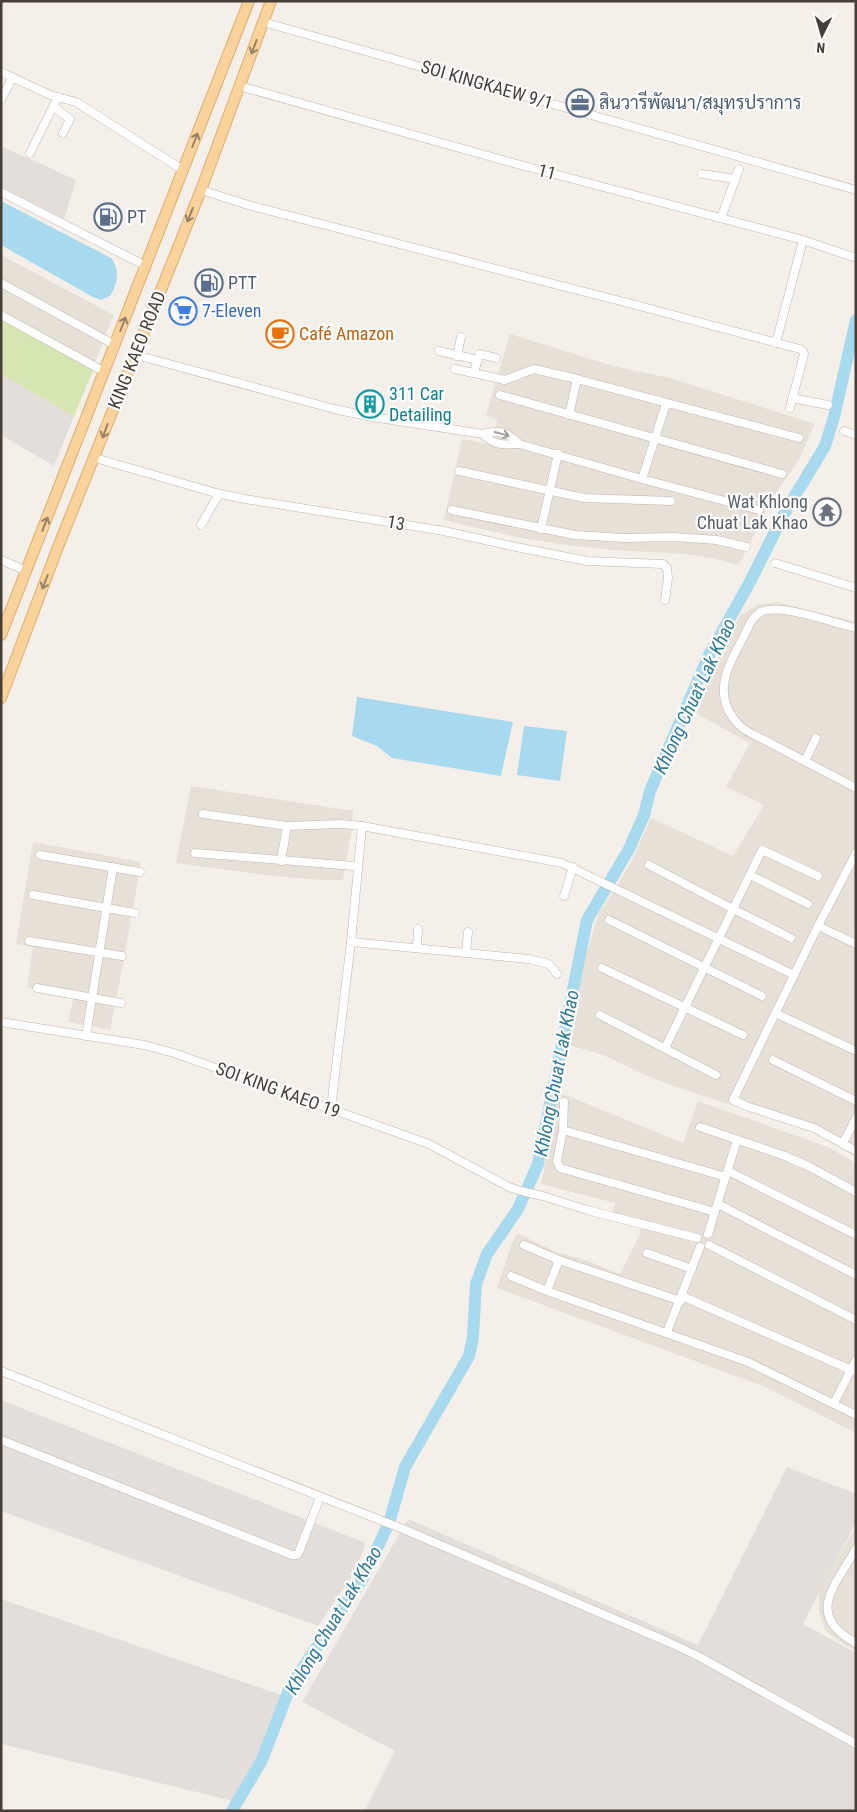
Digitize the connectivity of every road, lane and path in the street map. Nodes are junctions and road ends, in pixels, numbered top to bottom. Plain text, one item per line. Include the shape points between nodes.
1 (249, 1) edge
2 (271, 1) edge
3 (263, 22) junction
4 (1, 72) edge
5 (13, 77) junction
6 (239, 86) junction
7 (58, 97) junction
8 (1, 99) edge
9 (54, 107) junction
10 (63, 133) dead end
11 (30, 153) dead end
12 (739, 169) dead end
13 (183, 170) junction
14 (702, 174) dead end
15 (736, 179) junction
16 (201, 190) junction
17 (856, 190) edge
18 (1, 192) edge
19 (721, 218) junction
20 (803, 240) junction
21 (856, 258) edge
22 (146, 266) junction
23 (1, 283) edge
24 (1, 315) edge
25 (461, 337) dead end
26 (776, 343) junction
27 (115, 345) junction
28 (439, 351) dead end
29 (136, 355) junction
30 (457, 356) junction
31 (496, 358) dead end
32 (478, 360) junction
33 (456, 369) dead end
34 (105, 372) junction
35 (474, 374) junction
36 (577, 379) junction
37 (500, 395) dead end
38 (792, 398) junction
39 (666, 404) junction
40 (828, 405) dead end
41 (790, 408) dead end
42 (569, 415) junction
43 (844, 432) dead end
44 (482, 434) junction
45 (856, 435) edge
46 (799, 438) dead end
47 (655, 439) junction
48 (519, 444) junction
49 (558, 454) junction
50 (94, 458) junction
51 (459, 471) dead end
52 (782, 474) dead end
53 (642, 479) junction
54 (549, 491) junction
55 (219, 494) junction
56 (671, 501) dead end
57 (452, 510) dead end
58 (759, 510) dead end
59 (201, 525) dead end
60 (541, 529) junction
61 (746, 547) dead end
62 (1, 560) edge
63 (775, 563) dead end
64 (27, 571) junction
65 (856, 588) edge
66 (665, 600) dead end
67 (856, 628) edge
68 (1, 635) edge
69 (1, 698) edge
70 (816, 738) dead end
71 (804, 761) junction
72 (856, 788) edge
73 (203, 814) dead end
74 (287, 826) junction
75 (362, 826) junction
76 (195, 853) dead end
77 (856, 853) edge
78 (40, 855) dead end
79 (281, 861) junction
80 (649, 865) dead end
81 (353, 866) dead end
82 (113, 867) junction
83 (573, 867) junction
84 (140, 872) dead end
85 (750, 875) junction
86 (818, 876) dead end
87 (33, 896) dead end
88 (564, 896) dead end
89 (808, 904) dead end
90 (106, 908) junction
91 (733, 909) junction
92 (135, 913) dead end
93 (609, 920) dead end
94 (818, 926) junction
95 (418, 930) dead end
96 (468, 932) dead end
97 (791, 938) dead end
98 (718, 939) junction
99 (29, 941) dead end
100 (351, 942) junction
101 (856, 944) edge
102 (417, 948) junction
103 (99, 952) junction
104 (466, 953) junction
105 (122, 956) dead end
106 (705, 967) junction
107 (602, 968) dead end
108 (557, 974) dead end
109 (794, 976) junction
110 (37, 988) dead end
111 (762, 996) dead end
112 (91, 998) junction
113 (121, 1003) dead end
114 (685, 1007) junction
115 (775, 1013) junction
116 (600, 1015) dead end
117 (1, 1022) edge
118 (743, 1035) dead end
119 (86, 1036) junction
120 (665, 1048) junction
121 (856, 1051) edge
122 (773, 1060) dead end
123 (716, 1075) dead end
124 (856, 1101) edge
125 (564, 1102) dead end
126 (331, 1108) junction
127 (856, 1118) edge
128 (700, 1127) dead end
129 (562, 1130) junction
130 (737, 1140) junction
131 (843, 1144) junction
132 (856, 1151) edge
133 (727, 1174) junction
134 (856, 1192) edge
135 (717, 1208) junction
136 (708, 1234) junction
137 (856, 1235) edge
138 (697, 1238) junction
139 (524, 1245) dead end
140 (709, 1245) junction
141 (700, 1247) junction
142 (647, 1253) dead end
143 (559, 1260) junction
144 (692, 1269) junction
145 (856, 1275) edge
146 (512, 1276) dead end
147 (547, 1291) junction
148 (681, 1298) junction
149 (856, 1320) edge
150 (667, 1332) junction
151 (856, 1360) edge
152 (1, 1371) edge
153 (853, 1371) edge
154 (834, 1403) junction
155 (856, 1415) edge
156 (1, 1440) edge
157 (320, 1497) junction
158 (856, 1550) edge
159 (856, 1643) edge
160 (856, 1744) edge

13 -> 1 main road, KING KAEO ROAD
2 - 3 main road, KING KAEO ROAD
3 -> 6 main road, KING KAEO ROAD
3 - 17 street, SOI KINGKAEW 9/1
4 - 5 street
5 - 7 street
5 - 8 street
6 - 16 main road, KING KAEO ROAD
6 - 19 street, 11
7 - 9 street
7 - 13 street via 76,102
9 - 10 street via 70,119
9 - 11 street
12 - 15 street
13 - 22 main road, KING KAEO ROAD
14 - 15 street
15 - 19 street
16 - 26 street
16 -> 29 main road, KING KAEO ROAD
18 - 22 street
19 - 20 street, 11
20 - 21 street, 11
20 - 26 street
27 -> 22 main road, KING KAEO ROAD
23 - 27 street
24 - 34 street
25 - 30 street
26 - 38 street via 804,354
27 - 34 main road, KING KAEO ROAD
28 - 30 street
29 - 44 street via 334,409
29 -> 50 main road, KING KAEO ROAD
30 - 32 street
31 - 32 street via 479,354
32 - 35 street
33 - 35 street
64 -> 34 main road, KING KAEO ROAD
35 - 36 street via 505,380 534,368
36 - 39 street
36 - 42 street
37 - 42 street
38 - 40 street
38 - 41 street
39 - 46 street
39 - 47 street
42 - 47 street
43 - 45 street
44 - 48 street via 492,443
44 -> 48 street via 493,431 510,435
47 - 52 street
47 - 53 street
48 - 49 street
49 - 53 street
49 - 54 street
50 - 55 street, 13
50 -> 69 main road, KING KAEO ROAD
51 - 54 street
53 - 58 street
54 - 56 street via 584,498
54 - 60 street
55 - 59 street
55 - 66 street, 13 via 444,531 587,561 664,564 668,578
57 - 60 street
60 - 61 street via 592,537 716,540
62 - 64 street
63 - 65 street
64 - 68 main road, KING KAEO ROAD
67 - 71 street via 778,609 762,612 752,620 727,668 725,699 740,727
70 - 71 street
71 - 72 street
73 - 74 street
74 - 75 street
74 - 79 street
75 - 83 street via 552,860
75 - 100 street
76 - 79 street
77 - 94 street
78 - 82 street
79 - 81 street
80 - 91 street
82 - 84 street
82 - 90 street
83 - 88 street
83 - 98 street
85 - 86 street via 762,850
85 - 89 street
85 - 91 street
87 - 90 street
90 - 92 street
90 - 103 street
91 - 97 street
91 - 98 street
93 - 106 street
94 - 101 street
94 - 109 street
95 - 102 street
96 - 104 street
98 - 106 street
98 - 109 street
99 - 103 street
100 - 102 street
100 - 126 street
102 - 104 street
103 - 105 street
103 - 112 street
104 - 108 street via 545,962
106 - 111 street
106 - 114 street
107 - 114 street
109 - 115 street
110 - 112 street
112 - 113 street
112 - 119 street
114 - 118 street
114 - 120 street
115 - 121 street
115 - 131 street via 733,1100 814,1128
116 - 120 street
117 - 119 street, SOI KING KAEO 19
119 - 126 street, SOI KING KAEO 19 via 174,1053
120 - 123 street
122 - 124 street
125 - 129 street
126 - 138 street, SOI KING KAEO 19 via 429,1144 525,1192
127 - 131 street
128 - 130 street
129 - 133 street
129 - 135 street via 557,1161 560,1168
130 - 133 street
130 - 134 street via 810,1167
131 - 132 street
133 - 135 street
133 - 137 street
135 - 136 street
135 - 145 street
136 - 138 street via 700,1234
136 - 140 street
138 - 141 street
139 - 143 street
140 - 141 street
140 - 149 street
141 - 144 street
142 - 144 street
143 - 147 street
143 - 148 street
144 - 148 street
146 - 147 street
147 - 150 street
148 - 150 street
148 - 153 street
150 - 154 street via 748,1362
151 - 153 street
152 - 157 street
153 - 154 street
154 - 155 street
156 - 157 street via 292,1555 299,1552
157 - 160 street via 403,1529 694,1654
158 - 159 street via 827,1599 826,1610 837,1631

